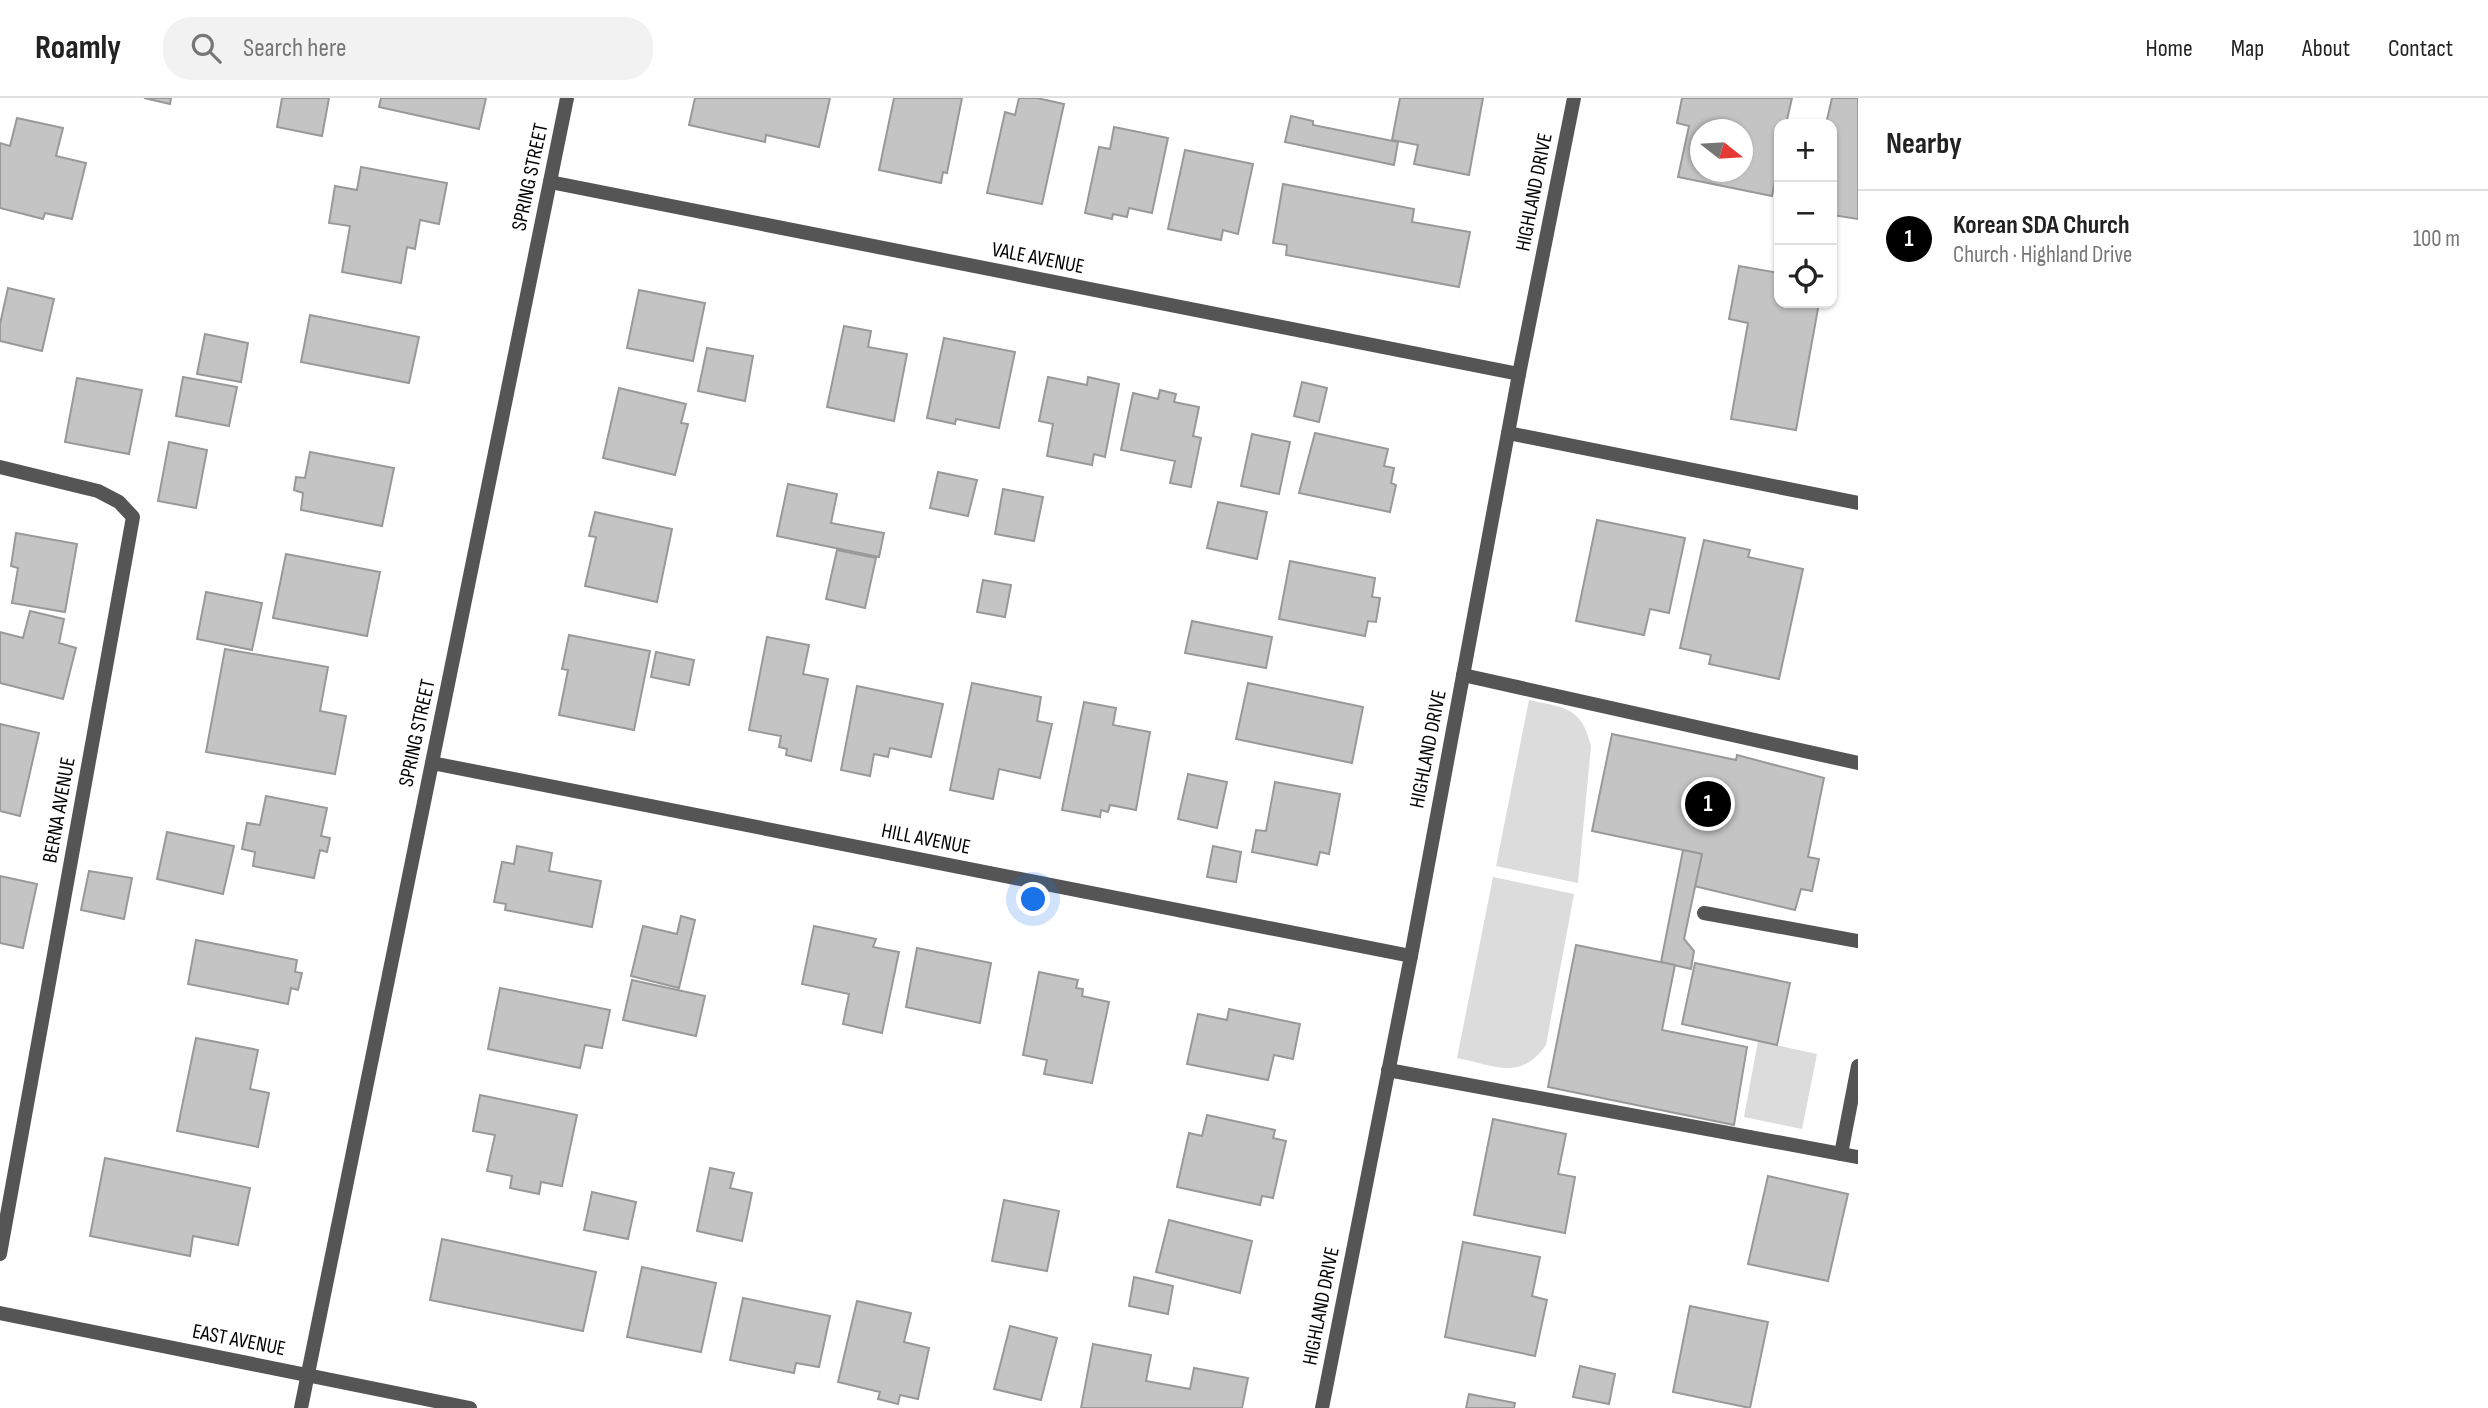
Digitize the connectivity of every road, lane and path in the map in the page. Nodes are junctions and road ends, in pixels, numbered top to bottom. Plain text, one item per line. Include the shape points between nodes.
1 (567, 98) edge
2 (1574, 98) edge
3 (550, 183) junction
4 (1519, 373) junction
5 (1508, 433) junction
6 (0, 467) edge
7 (1858, 503) edge
8 (1463, 675) junction
9 (432, 763) junction
10 (1858, 763) edge
11 (1704, 913) dead end
12 (1858, 941) edge
13 (1411, 956) junction
14 (1858, 1066) edge
15 (1388, 1069) junction
16 (1840, 1154) junction
17 (1858, 1157) edge
18 (0, 1254) edge
19 (0, 1314) edge
20 (307, 1376) junction
21 (301, 1408) edge
22 (470, 1408) edge
23 (1322, 1408) edge

1 - 3 street, SPRING STREET
2 - 4 street, HIGHLAND DRIVE
3 - 4 street, VALE AVENUE
3 - 9 street, SPRING STREET
4 - 5 street, HIGHLAND DRIVE
5 - 7 street
5 - 8 street, HIGHLAND DRIVE
6 - 18 street, BERNA AVENUE via 98,491 120,502 133,517
8 - 10 street
8 - 13 street, HIGHLAND DRIVE
9 - 13 street, HILL AVENUE
9 - 20 street, SPRING STREET
11 - 12 street
13 - 15 street, HIGHLAND DRIVE
14 - 16 street
15 - 16 street
15 - 23 street, HIGHLAND DRIVE
16 - 17 street
19 - 20 street, EAST AVENUE
20 - 21 street, SPRING STREET
20 - 22 street, EAST AVENUE

